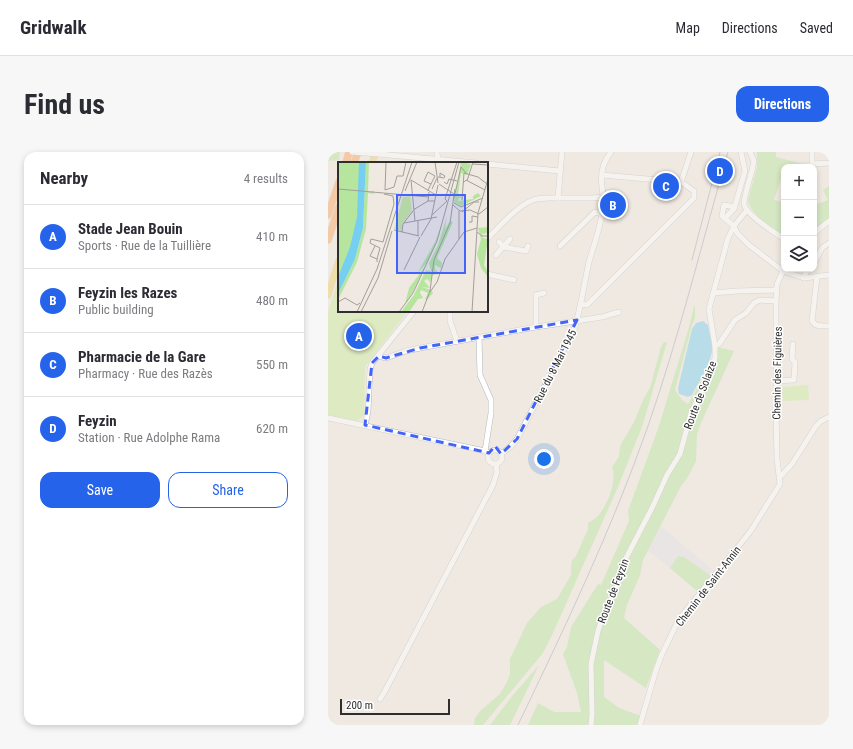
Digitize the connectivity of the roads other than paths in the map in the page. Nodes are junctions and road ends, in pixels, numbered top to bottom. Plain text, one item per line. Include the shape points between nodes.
1 (351, 152) edge
2 (358, 152) edge
3 (437, 152) edge
4 (562, 152) edge
5 (611, 152) edge
6 (691, 152) edge
7 (741, 152) edge
8 (812, 152) edge
9 (378, 153) edge
10 (753, 154) edge
11 (437, 161) edge
12 (346, 162) edge
13 (354, 162) edge
14 (373, 162) edge
15 (456, 162) edge
16 (829, 163) edge
17 (488, 164) edge
18 (812, 164) edge
19 (817, 164) edge
20 (560, 171) junction
21 (602, 175) junction
22 (681, 182) junction
23 (338, 185) edge
24 (604, 197) junction
25 (558, 198) junction
26 (735, 207) junction
27 (338, 210) edge
28 (747, 210) junction
29 (602, 214) junction
30 (328, 215) edge
31 (725, 218) junction
32 (829, 221) edge
33 (734, 226) junction
34 (817, 231) edge
35 (781, 237) edge
36 (495, 238) junction
37 (488, 239) edge
38 (510, 239) dead end
39 (328, 240) edge
40 (829, 242) edge
41 (560, 246) dead end
42 (504, 247) junction
43 (527, 251) dead end
44 (496, 255) dead end
45 (817, 257) edge
46 (338, 263) edge
47 (781, 270) edge
48 (783, 272) edge
49 (786, 272) edge
50 (807, 272) edge
51 (488, 274) edge
52 (829, 275) edge
53 (817, 277) junction
54 (804, 278) junction
55 (514, 280) dead end
56 (777, 290) junction
57 (544, 293) dead end
58 (713, 293) junction
59 (328, 295) edge
60 (776, 301) junction
61 (581, 304) junction
62 (413, 312) edge
63 (451, 312) edge
64 (619, 312) dead end
65 (577, 320) junction
66 (829, 326) edge
67 (536, 327) junction
68 (479, 337) junction
69 (458, 341) junction
70 (793, 344) dead end
71 (715, 346) junction
72 (379, 356) junction
73 (776, 381) junction
74 (829, 417) edge
75 (328, 418) edge
76 (366, 425) junction
77 (487, 452) junction
78 (501, 454) junction
79 (496, 464) junction
80 (673, 466) joint
81 (780, 477) junction
82 (380, 699) dead end
83 (591, 725) edge
84 (640, 725) edge

1 - 9 street, bridge
1 - 12 highway
2 - 13 highway
3 - 11 street
4 - 20 street
5 - 21 street
6 - 22 street
7 - 26 street via 745,171
8 - 18 street
9 - 11 street
9 - 14 main road
10 - 28 street via 753,166 744,204
11 - 15 street
16 - 19 street
17 - 20 street
20 - 25 street
21 - 22 street
21 - 24 street, Rue du 8 Mai 1945
22 - 61 street via 694,191 694,198 587,305
23 - 30 highway
24 - 25 street
24 - 29 street, Rue du 8 Mai 1945
25 - 36 street via 532,201 504,221
26 - 31 street
26 - 31 street via 724,205 722,215
27 - 39 highway
28 - 33 street, Route de Solaize
28 - 35 street
29 - 41 street via 596,212
29 - 61 street, Rue du 8 Mai 1945
31 - 33 street
32 - 34 street
33 - 47 street via 742,238
33 - 58 street, Route de Solaize via 728,238
36 - 37 street
36 - 42 street
38 - 42 street
40 - 45 street
42 - 43 street
42 - 44 street
46 - 59 main road
48 - 56 street, Chemin des Figuières
49 - 54 street
50 - 54 street
51 - 55 street
52 - 53 street
53 - 54 street
53 - 66 street via 812,321 818,326
56 - 58 street
56 - 60 street, Chemin des Figuières
57 - 67 street via 536,295
58 - 71 street, Route de Solaize via 709,309
60 - 71 street via 760,300 754,303 746,313 735,320
60 - 73 street, Chemin des Figuières
61 - 65 street, Rue du 8 Mai 1945
62 - 72 street
63 - 69 street via 450,321
64 - 65 street
65 - 67 street
65 - 78 street, Rue du 8 Mai 1945 via 517,439
67 - 68 street
68 - 69 street
68 - 77 street via 480,375 489,393 491,406
69 - 72 street via 406,351 386,358
70 - 73 street via 794,380
71 - 80 street, Route de Solaize via 712,369 693,408 680,454
72 - 76 street via 370,369
73 - 81 street, Chemin des Figuières via 777,459
74 - 81 street via 816,426 792,464
75 - 76 street
76 - 77 street
77 - 78 street via 496,450
77 - 79 street via 489,461
78 - 79 street via 501,460
79 - 82 street via 497,472 493,486
80 - 83 street, Route de Feyzin via 624,562 616,591 605,610 598,631 591,664
81 - 84 street, Chemin de Saint-Annin via 780,484 750,532 679,619 656,670

